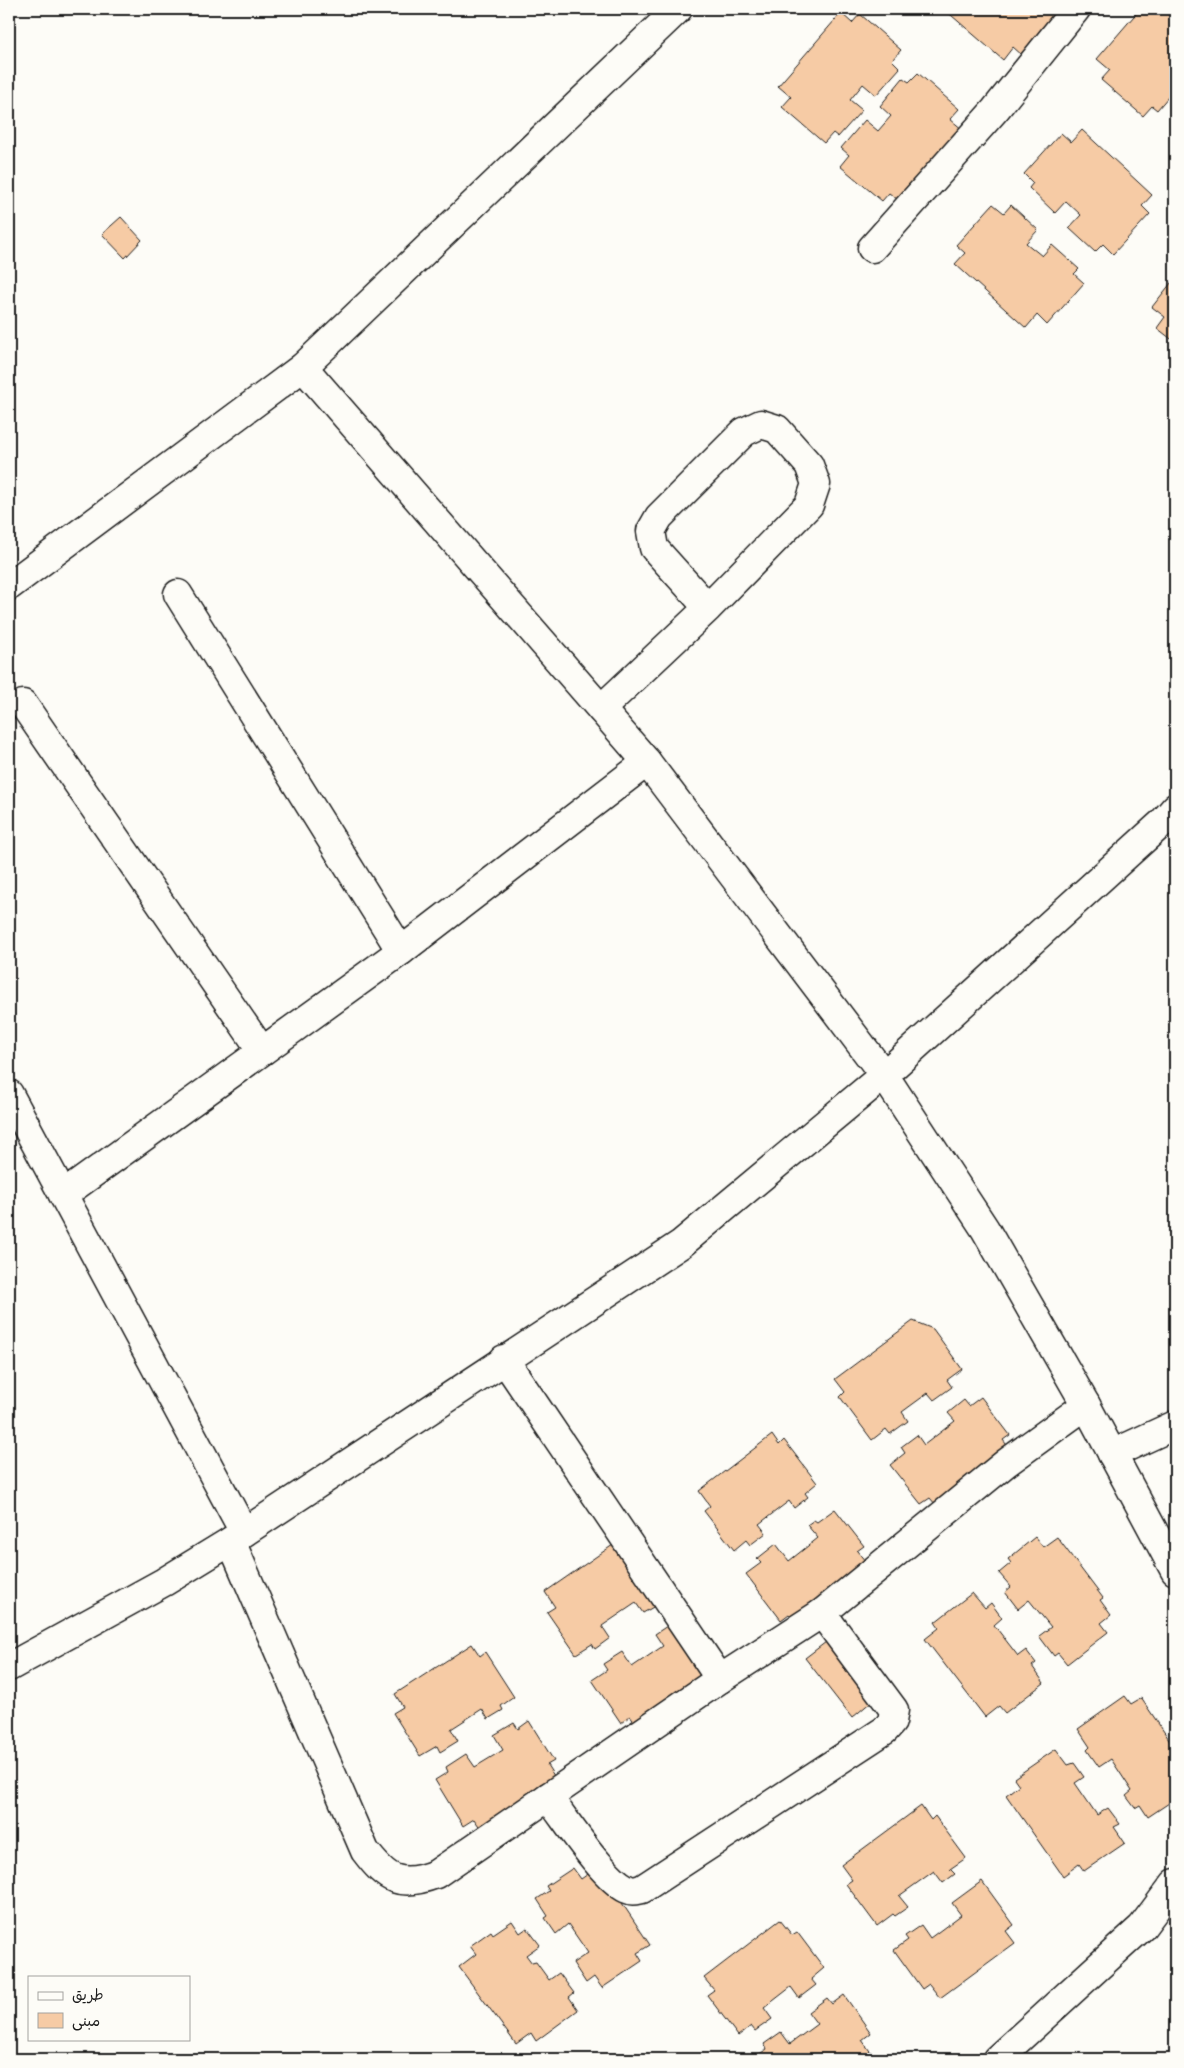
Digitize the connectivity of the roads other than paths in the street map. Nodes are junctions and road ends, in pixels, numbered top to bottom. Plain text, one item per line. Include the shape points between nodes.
1 (678, 9) edge
2 (1076, 9) edge
3 (872, 248) dead end
4 (303, 367) junction
5 (9, 586) edge
6 (178, 594) dead end
7 (708, 608) junction
8 (22, 704) dead end
9 (601, 708) junction
10 (647, 762) junction
11 (1175, 808) edge
12 (400, 951) junction
13 (262, 1051) junction
14 (884, 1075) junction
15 (9, 1094) edge
16 (63, 1195) junction
17 (504, 1359) junction
18 (1086, 1404) junction
19 (1175, 1425) edge
20 (1112, 1454) junction
21 (238, 1536) junction
22 (1175, 1571) edge
23 (822, 1613) junction
24 (9, 1667) edge
25 (720, 1679) junction
26 (548, 1797) junction
27 (1175, 1883) edge
28 (1175, 1915) edge
29 (1142, 1927) junction
30 (997, 2059) edge

1 - 4 street
2 - 3 street via 995,110
4 - 5 street
4 - 9 street
6 - 12 street
7 - 7 street via 809,505 816,484 809,464 777,429 760,424 744,432 659,517 651,531 654,548
7 - 9 street
8 - 13 street
9 - 10 street
10 - 12 street
10 - 14 street
11 - 14 street
12 - 13 street
13 - 16 street
14 - 17 street via 681,1244
14 - 18 street via 985,1229
15 - 16 street
16 - 21 street
17 - 21 street
17 - 25 street
18 - 20 street
18 - 23 street via 1006,1464
19 - 20 street
20 - 22 street
21 - 24 street via 164,1582
21 - 26 street via 365,1851 381,1871 417,1882 436,1874
23 - 25 street
23 - 26 street via 894,1710 892,1722 885,1730 642,1889 634,1891 608,1875
25 - 26 street
27 - 29 street
28 - 29 street
29 - 30 street

